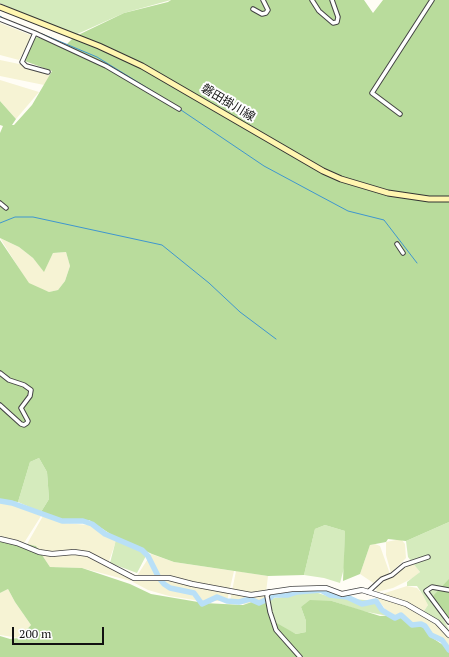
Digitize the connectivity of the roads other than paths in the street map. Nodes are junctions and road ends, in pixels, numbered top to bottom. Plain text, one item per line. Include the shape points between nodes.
1 (263, 0) edge
2 (312, 0) edge
3 (332, 0) edge
4 (432, 0) edge
5 (0, 7) edge
6 (253, 9) dead end
7 (0, 19) edge
8 (35, 33) junction
9 (48, 72) dead end
10 (179, 109) dead end
11 (400, 114) dead end
12 (449, 199) edge
13 (0, 204) edge
14 (6, 208) dead end
15 (397, 244) dead end
16 (403, 252) dead end
17 (0, 373) edge
18 (0, 405) edge
19 (0, 539) edge
20 (428, 557) dead end
21 (449, 590) edge
22 (269, 592) junction
23 (368, 592) junction
24 (449, 622) edge
25 (449, 635) edge
26 (300, 657) edge

1 - 6 street via 268,10 266,13 262,14
2 - 3 street via 319,11 333,23 337,22 338,17
4 - 11 street via 372,93
5 - 12 main road, 磐田掛川線 via 142,66 341,179 388,193
7 - 8 street
8 - 9 street via 22,62 26,66
8 - 10 street via 106,66
13 - 14 street
15 - 16 street
17 - 18 street via 31,390 30,396 21,408 27,423 21,424
19 - 22 street via 39,552 88,554 134,578 158,577 250,595
20 - 23 street via 404,565
21 - 24 street via 432,587 426,591
22 - 23 street via 322,588 342,594 358,590
22 - 26 street via 269,611 276,630
23 - 25 street via 412,607 437,622

